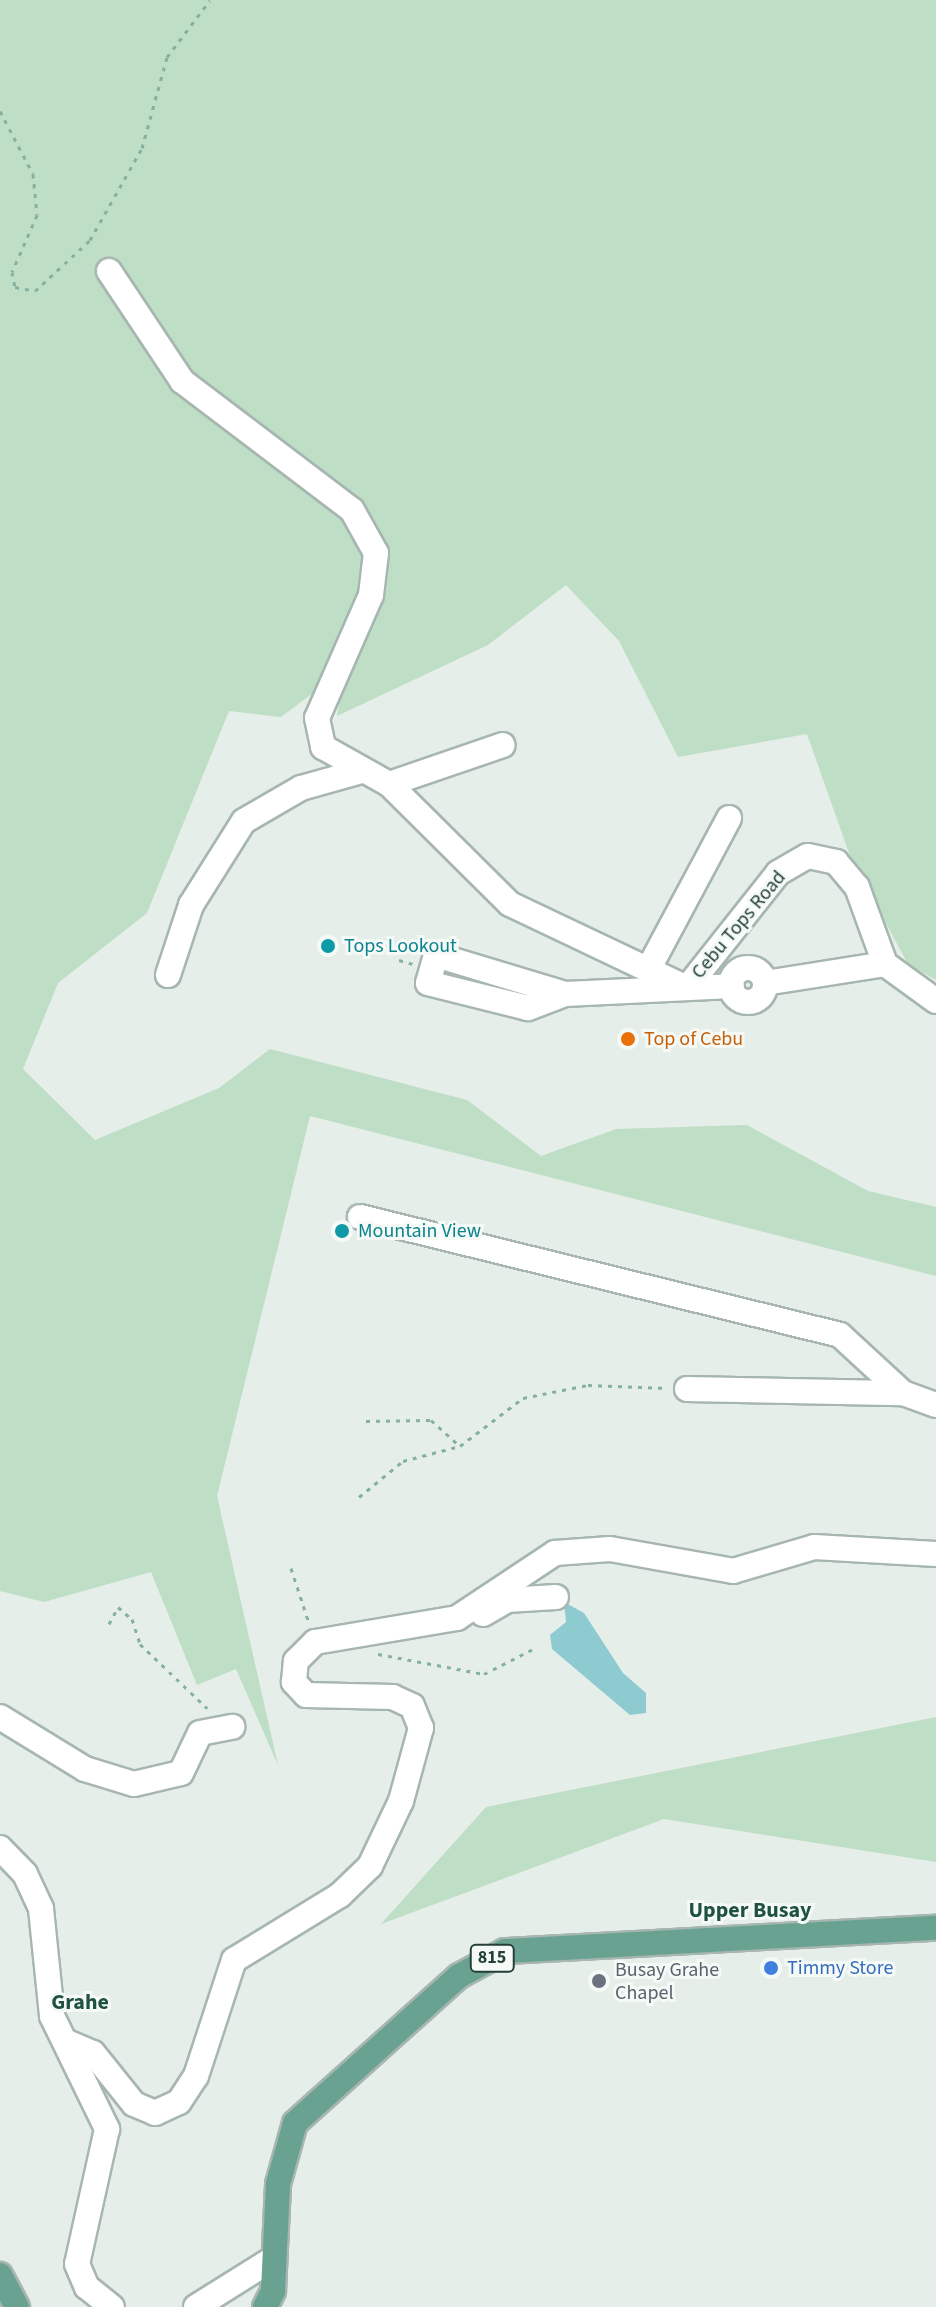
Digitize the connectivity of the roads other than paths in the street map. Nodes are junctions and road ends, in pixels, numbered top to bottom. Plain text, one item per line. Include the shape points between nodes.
1 (109, 271) dead end
2 (503, 745) dead end
3 (362, 771) junction
4 (389, 784) junction
5 (729, 818) dead end
6 (885, 964) junction
7 (649, 968) junction
8 (168, 975) dead end
9 (687, 988) junction
10 (565, 994) junction
11 (936, 1001) edge
12 (360, 1217) dead end
13 (687, 1389) road end
14 (903, 1393) junction
15 (936, 1405) edge
16 (936, 1554) edge
17 (556, 1597) dead end
18 (457, 1618) junction
19 (0, 1717) edge
20 (224, 1728) road end
21 (0, 1848) edge
22 (936, 1928) edge
23 (67, 2042) junction
24 (274, 2258) junction
25 (0, 2275) edge
26 (17, 2307) edge
27 (112, 2307) edge
28 (196, 2307) edge
29 (265, 2307) edge

1 - 3 street, Cebu Tops Road via 182,381 352,510 376,553 371,595 317,718 323,747
2 - 4 street
3 - 4 street, Cebu Tops Road
3 - 8 street via 301,788 244,821 191,905
4 - 7 street, Cebu Tops Road via 510,904
5 - 7 street
6 - 9 street via 765,983 760,997 746,1001 732,986
6 - 9 street, Cebu Tops Road via 857,887 836,862 808,856 778,873
6 - 11 street
7 - 9 street, Cebu Tops Road
9 - 10 street
10 - 10 street via 436,955 428,983 528,1008
12 - 14 street via 840,1335
13 - 14 street
14 - 15 street
16 - 18 street via 814,1547 733,1571 610,1549 555,1553
17 - 18 street via 507,1600 476,1618
18 - 23 street via 315,1642 296,1661 294,1682 306,1695 393,1697 412,1706 428,1727 370,1866 340,1895 234,1960 196,2076 179,2102 155,2113 134,2104 93,2053
19 - 20 street via 85,1769 134,1784 181,1773 200,1733
21 - 23 street via 25,1874 41,1909 52,2016
22 - 24 main road, 815 via 505,1951 459,1976 295,2123 278,2184
23 - 27 street via 107,2129 77,2264 87,2287
24 - 28 street
24 - 29 main road, 815
25 - 26 main road

